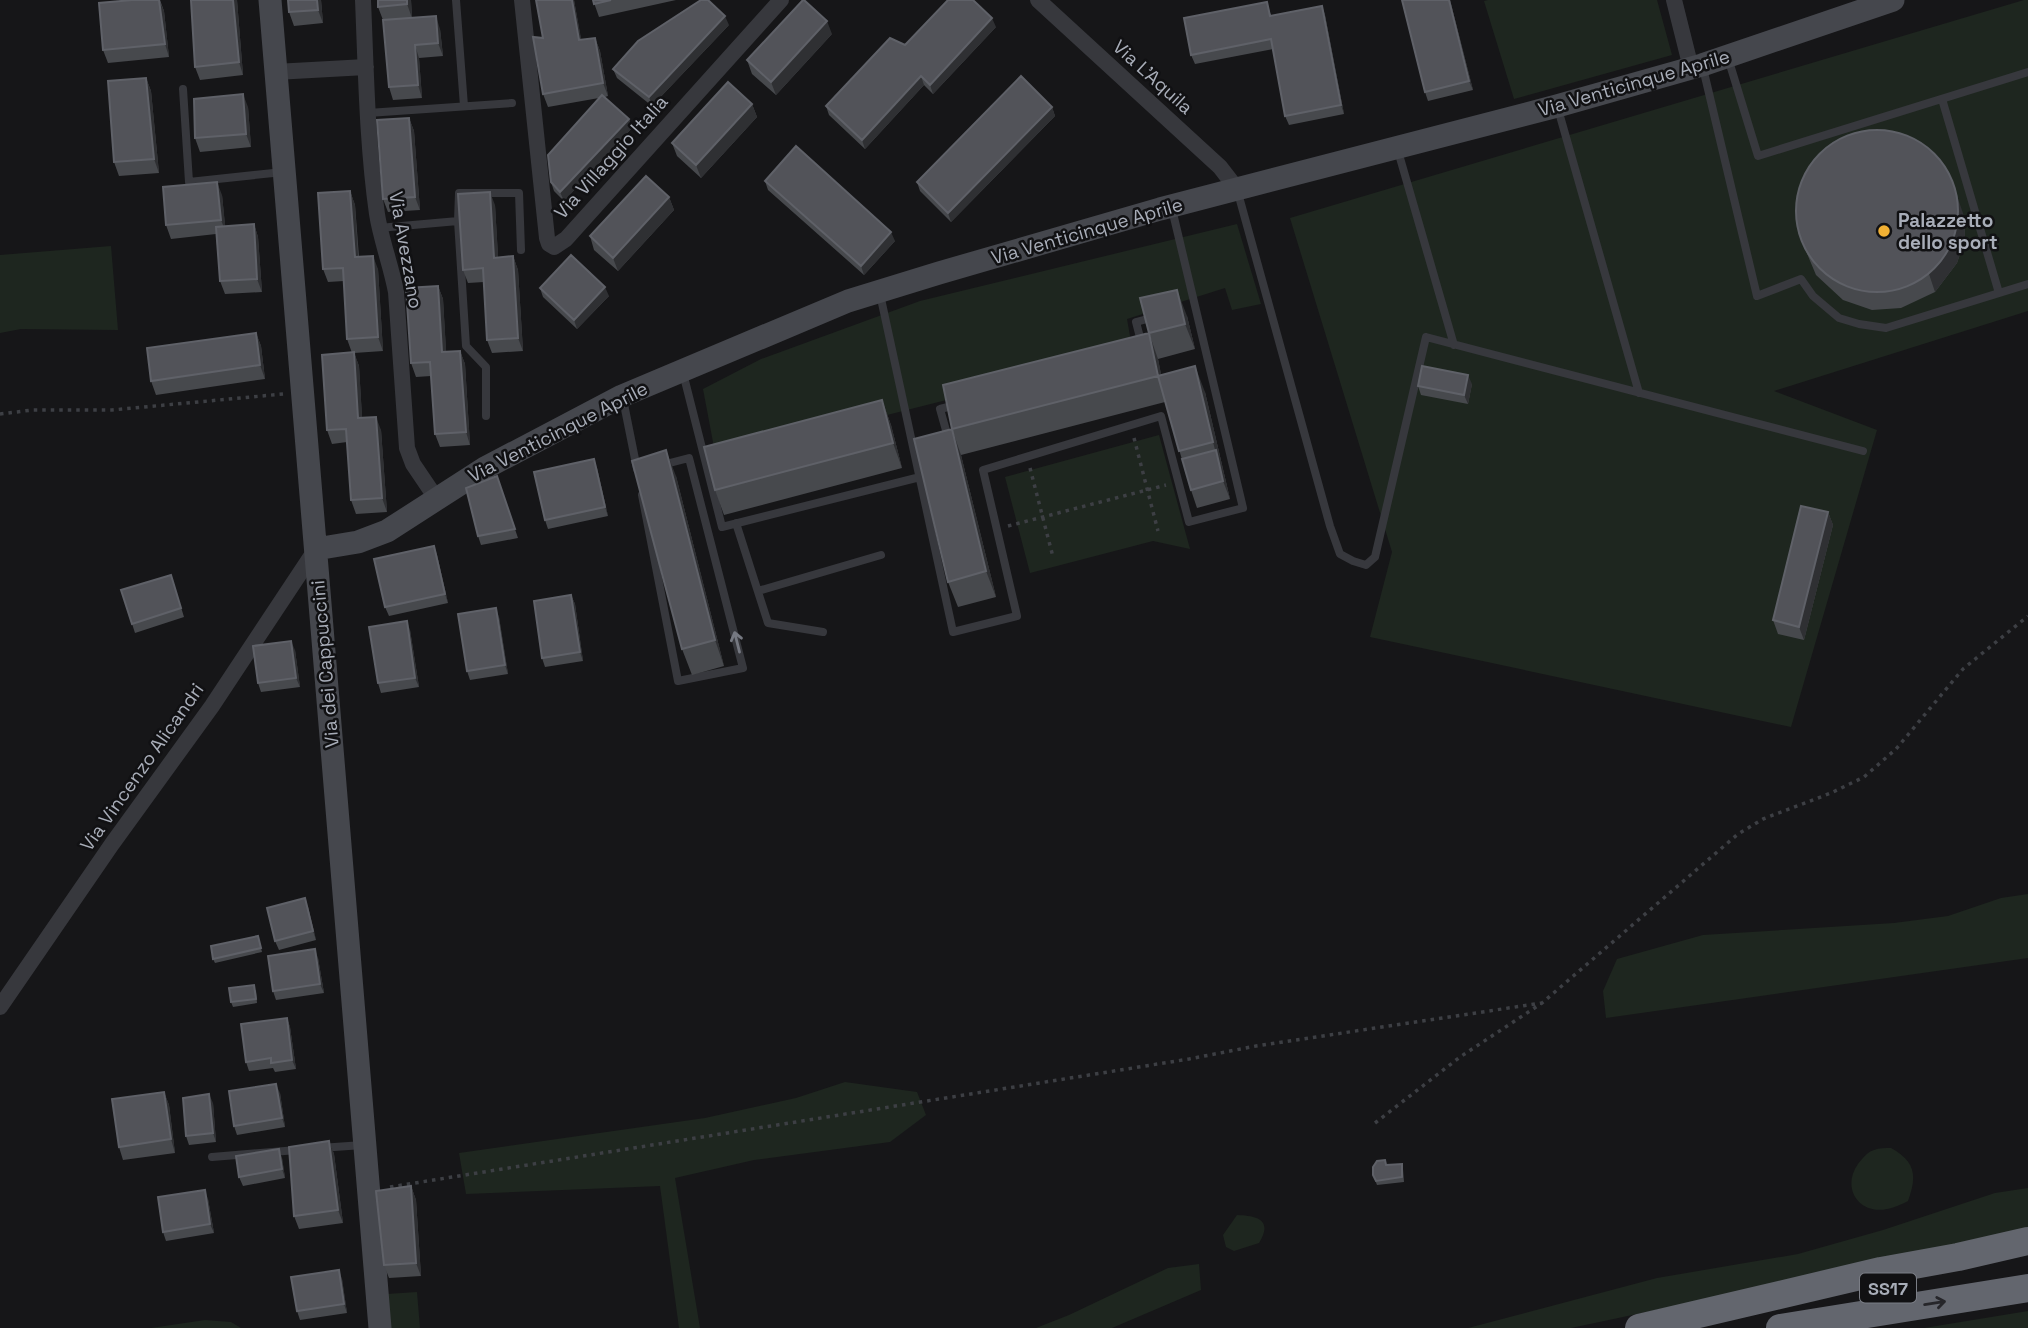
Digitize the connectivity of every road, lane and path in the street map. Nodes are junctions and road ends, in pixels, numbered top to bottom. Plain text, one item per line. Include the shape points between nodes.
1 (270, 0) edge
2 (363, 0) edge
3 (456, 0) edge
4 (522, 0) edge
5 (781, 0) edge
6 (1674, 0) edge
7 (1894, 0) edge
8 (1044, 2) edge
9 (1728, 57) junction
10 (366, 67) junction
11 (1696, 67) junction
12 (275, 72) junction
13 (2028, 72) edge
14 (183, 89) dead end
15 (1942, 99) junction
16 (512, 103) dead end
17 (464, 106) junction
18 (1557, 106) junction
19 (369, 114) junction
20 (1397, 148) junction
21 (283, 172) junction
22 (1237, 189) junction
23 (1171, 206) junction
24 (458, 221) junction
25 (379, 228) junction
26 (521, 250) dead end
27 (2028, 284) edge
28 (880, 291) junction
29 (1999, 293) junction
30 (1195, 306) junction
31 (1183, 309) edge
32 (1160, 316) edge
33 (1454, 345) junction
34 (1145, 355) edge
35 (683, 370) junction
36 (302, 393) junction
37 (1639, 393) junction
38 (622, 396) junction
39 (966, 402) edge
40 (0, 414) edge
41 (486, 416) dead end
42 (1131, 426) junction
43 (951, 450) edge
44 (1863, 451) dead end
45 (928, 456) edge
46 (1027, 457) junction
47 (916, 459) junction
48 (920, 477) junction
49 (1178, 482) junction
50 (640, 485) edge
51 (1147, 489) junction
52 (436, 498) junction
53 (1043, 517) junction
54 (736, 523) junction
55 (997, 529) junction
56 (1158, 531) dead end
57 (316, 550) junction
58 (881, 555) dead end
59 (1053, 557) dead end
60 (758, 590) junction
61 (2028, 616) edge
62 (823, 632) dead end
63 (1542, 1003) junction
64 (0, 1007) edge
65 (1375, 1123) dead end
66 (366, 1144) junction
67 (315, 1149) edge
68 (302, 1150) edge
69 (212, 1157) dead end
70 (370, 1191) junction
71 (2028, 1241) edge
72 (2028, 1261) edge
73 (2028, 1288) edge
74 (380, 1328) edge
75 (1639, 1328) edge
76 (1699, 1328) edge
77 (1780, 1328) edge

1 - 12 street, Via dei Cappuccini
2 - 10 street, Via Avezzano
3 - 17 lane
4 - 5 street, Via Villaggio Italia via 547,238 554,247
6 - 11 street
7 - 9 street, Via Venticinque Aprile
8 - 22 street, Via L'Aquila via 1220,167
9 - 11 street, Via Venticinque Aprile
9 - 15 lane via 1758,156
10 - 12 street
10 - 19 street, Via Avezzano
11 - 18 street, Via Venticinque Aprile
11 - 29 lane via 1757,296 1801,279 1839,318 1886,328
12 - 21 street, Via dei Cappuccini
13 - 15 lane
14 - 21 lane via 189,182
15 - 29 lane
16 - 17 lane
17 - 19 lane
18 - 20 street, Via Venticinque Aprile
18 - 37 lane
19 - 25 street, Via Avezzano
20 - 22 street, Via Venticinque Aprile
20 - 33 lane
21 - 36 street, Via dei Cappuccini
22 - 23 street, Via Venticinque Aprile
22 - 33 lane via 1330,526 1340,554 1353,561 1366,565 1375,557 1426,337
23 - 28 street, Via Venticinque Aprile
23 - 30 lane
24 - 25 lane
24 - 26 lane via 459,193 519,193
24 - 41 lane via 466,346 486,367
25 - 52 street, Via Avezzano via 396,292 407,448
27 - 29 lane
28 - 35 street, Via Venticinque Aprile
28 - 47 lane
30 - 31 lane
30 - 49 lane via 1243,508 1189,522
32 - 34 lane via 1136,322
33 - 37 lane
35 - 38 street, Via Venticinque Aprile
35 - 54 lane via 722,527
36 - 40 path via 112,411
36 - 57 street, Via dei Cappuccini
37 - 44 lane
50 -> 38 lane via 678,681 743,668 690,458 638,472
38 - 52 street, Via Venticinque Aprile
39 - 43 lane via 940,409
42 - 46 lane
42 - 49 lane via 1161,416
42 - 51 path
45 - 47 lane
46 - 53 path
46 - 55 lane via 983,470
47 - 48 lane
48 - 54 lane
48 - 55 lane via 954,632 1017,616
49 - 51 path
51 - 53 path
51 - 56 path
52 - 57 street, Via Venticinque Aprile via 387,531
53 - 55 path
53 - 59 path
54 - 60 lane
57 - 64 street, Via Vincenzo Alicandri
57 - 66 street, Via dei Cappuccini
58 - 60 lane
60 - 62 lane via 768,623
61 - 63 path via 1963,669 1896,749 1864,777 1738,834
63 - 65 path via 1460,1057
63 - 70 path
66 - 67 lane
66 - 70 street, Via dei Cappuccini
68 - 69 lane
70 - 74 street, Via dei Cappuccini
71 - 75 highway
72 - 76 highway, SS17
77 -> 73 highway, SS17

